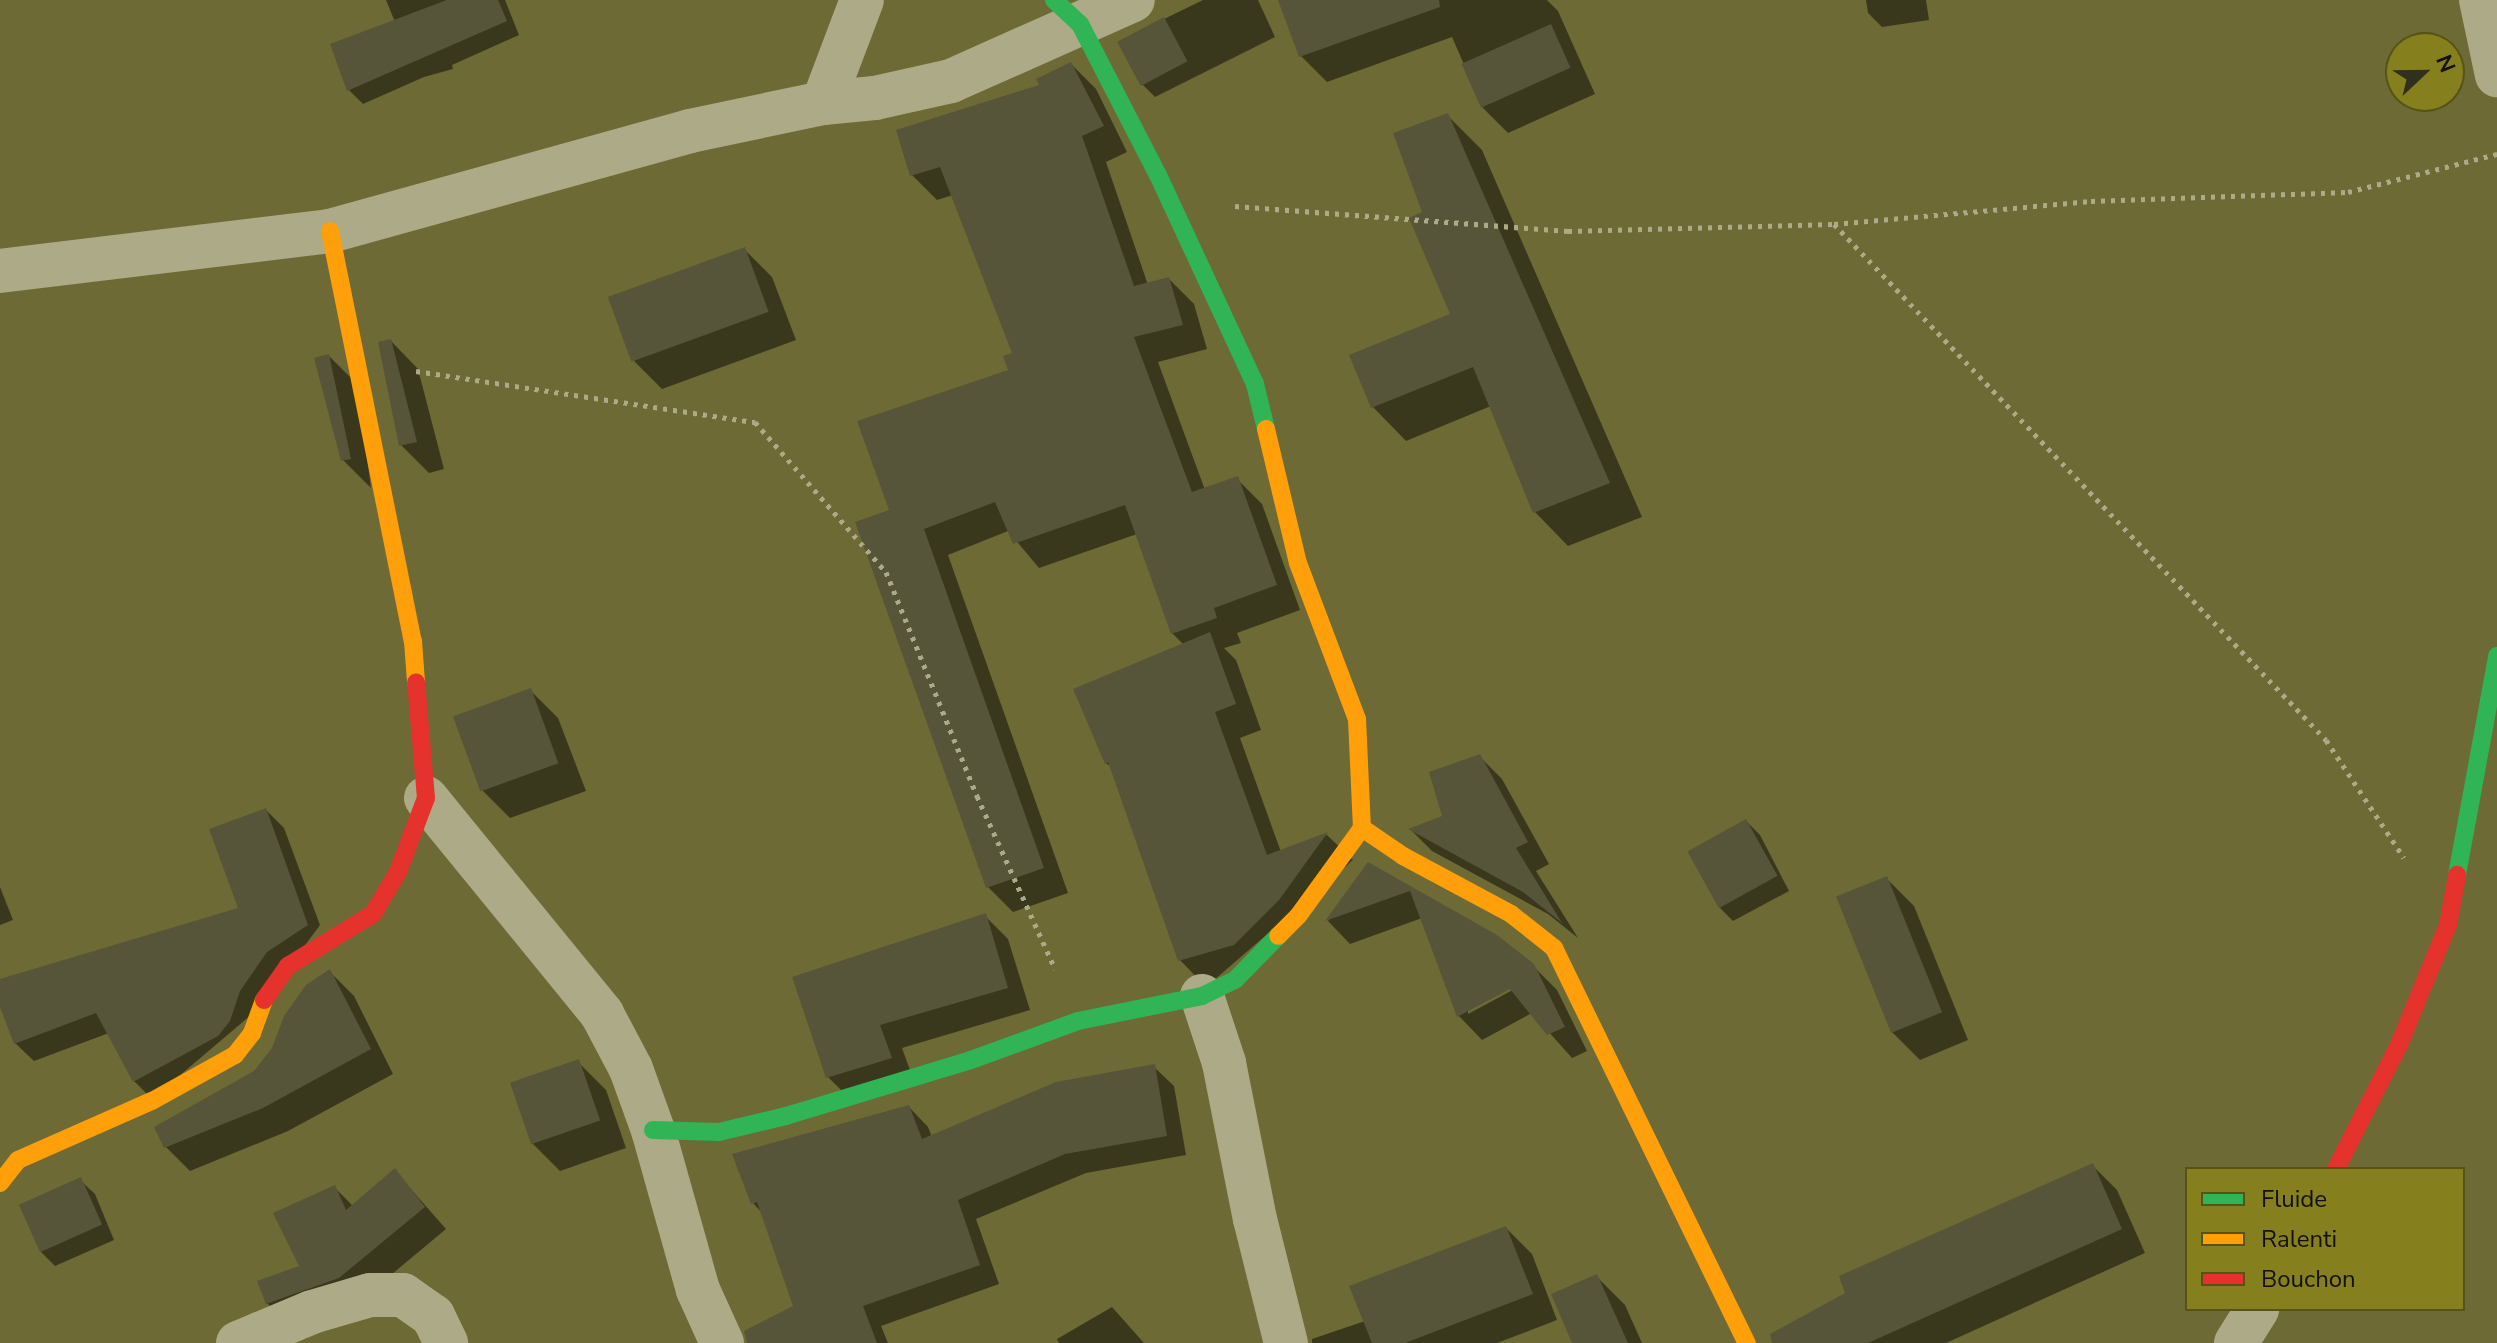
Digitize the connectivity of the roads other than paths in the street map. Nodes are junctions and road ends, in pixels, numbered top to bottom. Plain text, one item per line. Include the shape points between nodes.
1 (862, 0) edge
2 (1133, 0) edge
3 (2481, 0) edge
4 (1067, 12) edge
5 (2497, 75) edge
6 (823, 103) junction
7 (330, 231) junction
8 (0, 271) edge
9 (2497, 656) edge
10 (2491, 738) edge
11 (426, 798) junction
12 (1362, 828) junction
13 (1202, 996) junction
14 (653, 1130) junction
15 (2337, 1167) edge
16 (0, 1183) edge
17 (2256, 1311) edge
18 (438, 1334) edge
19 (238, 1343) edge
20 (722, 1343) edge
21 (1286, 1343) edge
22 (1747, 1343) edge
23 (2236, 1343) edge

1 - 6 street
2 - 4 street
3 - 5 street
4 - 6 street via 951,81
4 - 12 street via 1158,175 1255,384 1298,563 1357,719
6 - 7 street via 690,131
7 - 8 street
7 - 11 street via 413,641
9 - 10 street
10 - 15 street via 2448,925 2399,1045
11 - 14 street via 602,1014 631,1069
11 - 16 street via 398,872 373,914 288,966 235,1055 152,1101 18,1160
12 - 13 street via 1298,916 1235,980
12 - 22 street via 1511,914 1554,948
13 - 14 street via 1078,1021 786,1116 719,1132
13 - 21 street via 1224,1063
14 - 20 street via 698,1290
17 - 23 street
18 - 19 street via 403,1295 370,1295

